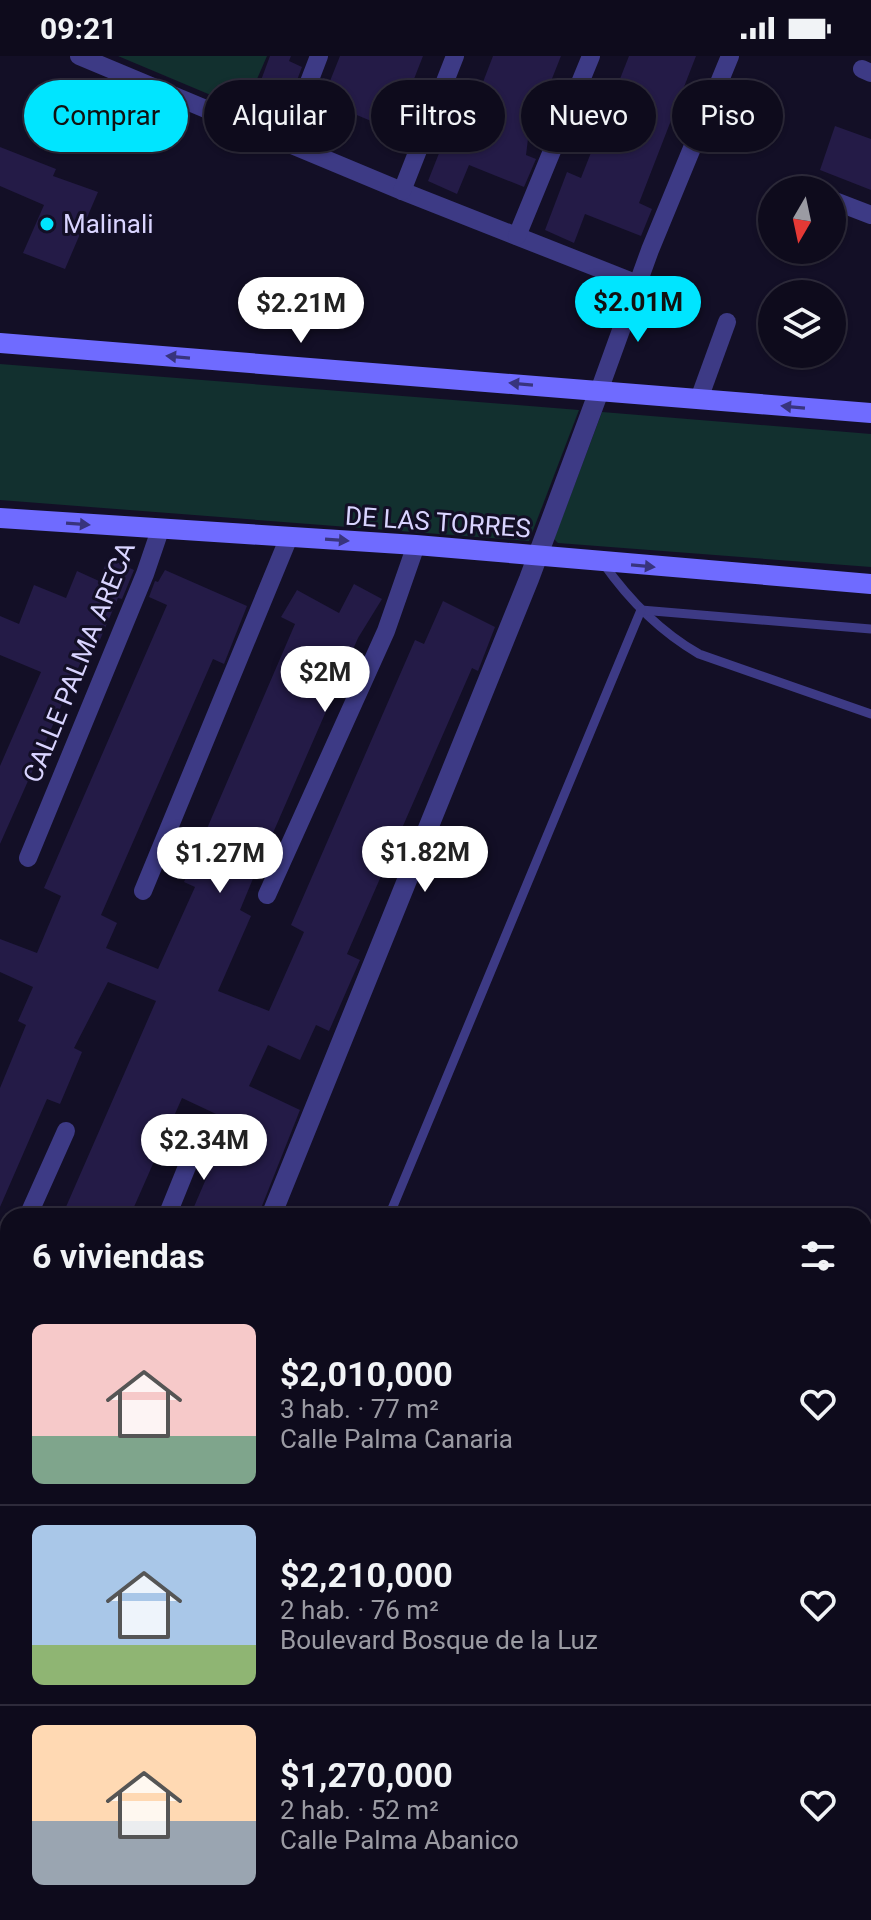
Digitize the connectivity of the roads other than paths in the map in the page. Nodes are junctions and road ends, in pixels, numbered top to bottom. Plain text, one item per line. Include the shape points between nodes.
1 (79, 56) edge
2 (319, 56) edge
3 (455, 56) edge
4 (591, 56) edge
5 (730, 56) edge
6 (310, 80) edge
7 (204, 108) edge
8 (310, 152) edge
9 (402, 191) junction
10 (846, 205) edge
11 (871, 215) edge
12 (517, 236) junction
13 (638, 284) junction
14 (727, 322) dead end
15 (0, 343) edge
16 (599, 391) junction
17 (699, 399) junction
18 (871, 413) edge
19 (0, 518) edge
20 (160, 530) junction
21 (289, 537) junction
22 (416, 545) junction
23 (538, 555) junction
24 (603, 563) junction
25 (871, 584) edge
26 (641, 610) junction
27 (871, 629) edge
28 (871, 714) edge
29 (28, 858) dead end
30 (143, 891) dead end
31 (267, 895) dead end
32 (66, 1131) dead end
33 (201, 1132) dead end
34 (32, 1208) edge
35 (170, 1208) edge
36 (274, 1208) edge
37 (392, 1208) edge

1 - 7 street
2 - 6 street
3 - 9 street
4 - 12 street
5 - 13 street
8 - 9 street
9 - 12 street
10 - 11 street
12 - 13 street
13 - 16 street
14 - 17 street
16 -> 15 main road
16 - 17 main road
16 - 23 street
18 -> 17 main road
19 -> 20 main road, DE LAS TORRES
20 - 21 main road, DE LAS TORRES
20 - 29 street, CALLE PALMA ARECA
21 -> 22 main road, DE LAS TORRES
21 - 30 street
22 - 23 main road, DE LAS TORRES
22 - 31 street via 386,631
23 - 24 main road, DE LAS TORRES
23 - 36 street
24 -> 25 main road, DE LAS TORRES
24 - 26 lane
26 - 27 lane
26 - 28 lane via 699,654
26 - 37 lane
32 - 34 street
33 - 35 street

